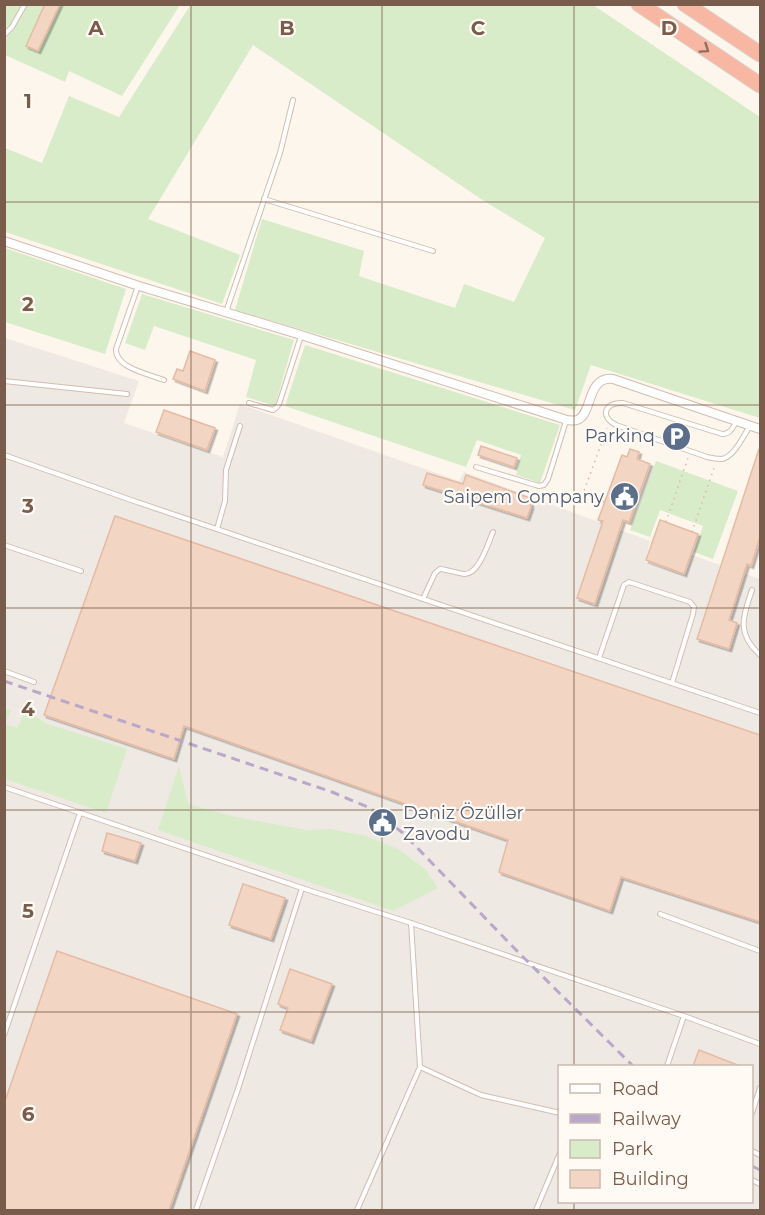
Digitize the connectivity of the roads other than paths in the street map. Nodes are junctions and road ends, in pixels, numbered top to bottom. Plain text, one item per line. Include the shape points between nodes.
1 (26, 4) edge
2 (639, 4) edge
3 (685, 4) edge
4 (4, 35) edge
5 (760, 54) edge
6 (760, 86) edge
7 (293, 100) dead end
8 (264, 199) junction
9 (4, 240) edge
10 (433, 251) dead end
11 (138, 286) junction
12 (226, 312) junction
13 (301, 335) junction
14 (164, 380) dead end
15 (4, 381) edge
16 (127, 394) dead end
17 (249, 403) dead end
18 (567, 420) junction
19 (736, 421) junction
20 (240, 426) dead end
21 (750, 426) junction
22 (760, 429) edge
23 (4, 455) edge
24 (476, 467) dead end
25 (218, 529) junction
26 (493, 532) dead end
27 (4, 545) edge
28 (81, 571) dead end
29 (752, 590) dead end
30 (423, 598) junction
31 (760, 655) edge
32 (599, 658) junction
33 (4, 671) edge
34 (34, 682) dead end
35 (672, 683) junction
36 (760, 712) edge
37 (4, 787) edge
38 (80, 813) junction
39 (302, 888) junction
40 (660, 914) dead end
41 (411, 922) junction
42 (760, 951) edge
43 (684, 1016) junction
44 (4, 1035) edge
45 (760, 1044) edge
46 (667, 1065) edge
47 (420, 1067) junction
48 (760, 1088) edge
49 (753, 1110) edge
50 (558, 1113) edge
51 (558, 1158) edge
52 (196, 1210) edge
53 (357, 1210) edge
54 (536, 1210) edge

1 - 4 lane
2 -> 6 highway
3 - 5 highway
7 - 8 lane
8 - 10 lane
8 - 12 lane
9 - 11 street
11 - 12 street
11 - 14 lane via 116,354 126,365
12 - 13 street
13 - 17 lane via 276,408
13 - 18 street
15 - 16 lane
18 - 19 street via 579,419 601,380 613,379
18 - 24 lane via 544,485
19 - 21 street
19 - 21 lane via 732,430 722,434 623,403 606,409 609,422 717,459 723,459 738,445
20 - 25 lane via 226,470 225,501
21 - 22 street
23 - 25 lane
25 - 30 lane
26 - 30 lane via 471,573 441,569
27 - 28 lane
29 - 31 lane via 744,628 748,643
30 - 32 lane
32 - 35 lane
32 - 35 lane via 624,585 638,584 690,602 694,607
33 - 34 lane
35 - 36 lane
37 - 38 lane
38 - 39 lane
38 - 44 lane
39 - 41 lane
39 - 52 lane
40 - 42 lane
41 - 43 lane
41 - 47 lane
43 - 45 lane
43 - 46 lane
47 - 50 lane via 481,1095
47 - 53 lane
48 - 49 lane
51 - 54 lane

